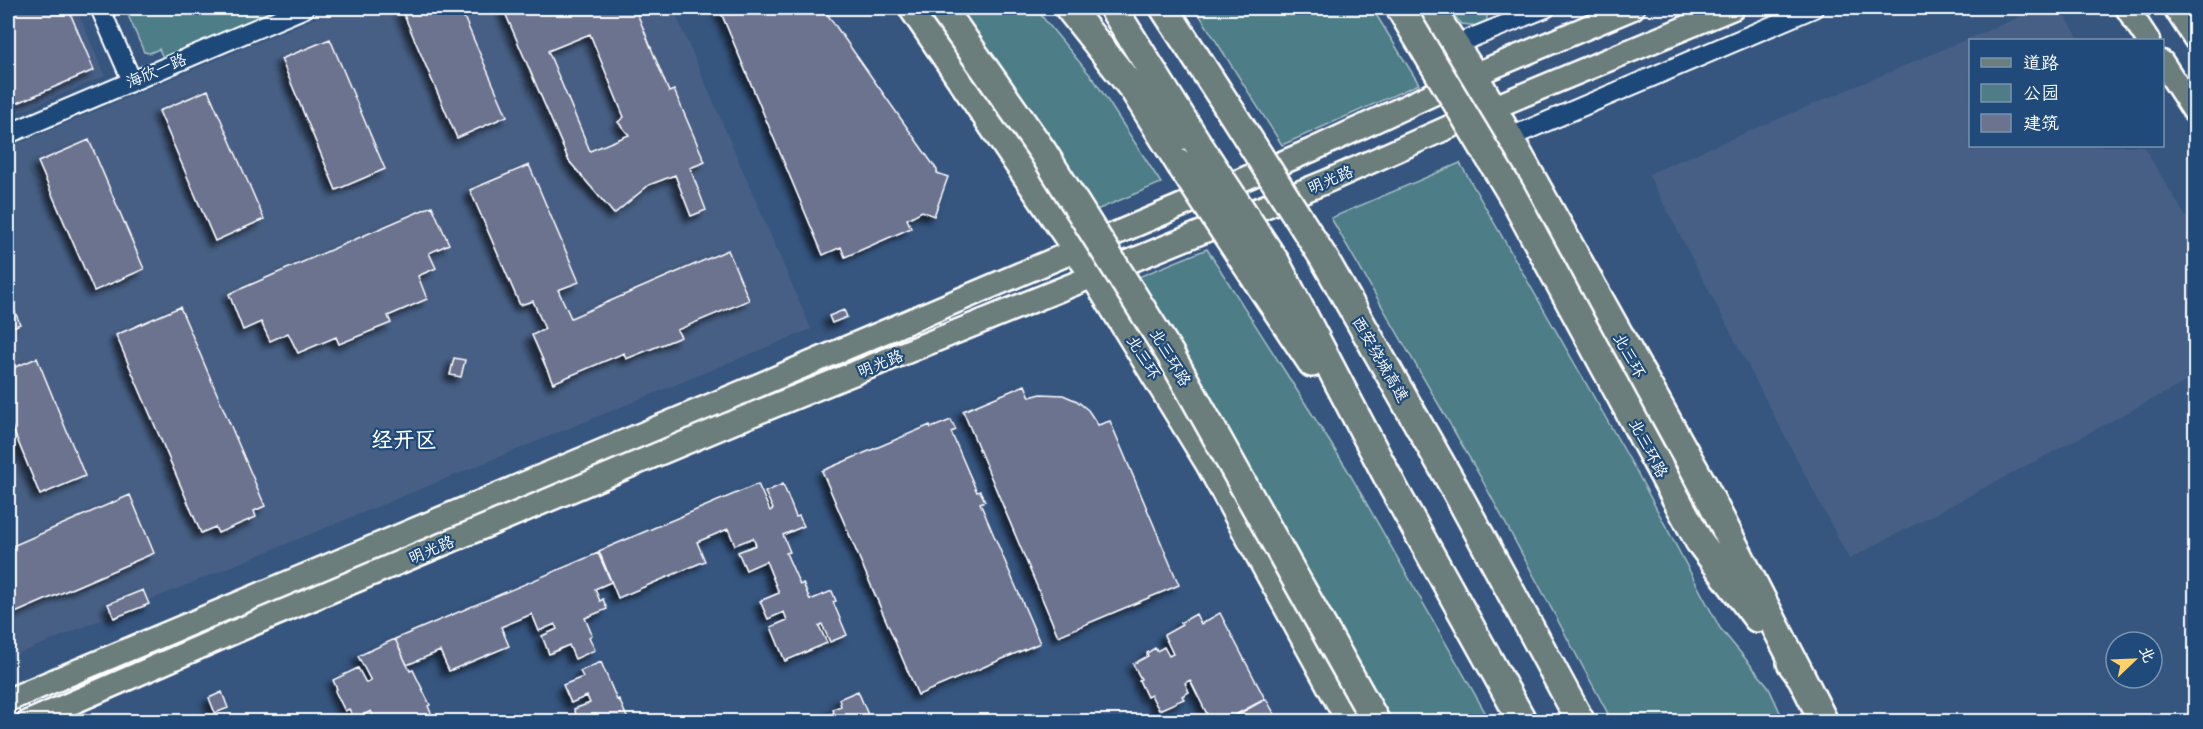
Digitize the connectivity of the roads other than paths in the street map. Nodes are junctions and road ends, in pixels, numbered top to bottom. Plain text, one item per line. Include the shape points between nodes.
1 (100, 8) edge
2 (305, 8) edge
3 (913, 8) edge
4 (942, 8) edge
5 (1069, 8) edge
6 (1113, 8) edge
7 (1164, 8) edge
8 (1400, 8) edge
9 (1430, 8) edge
10 (1546, 8) edge
11 (1633, 8) edge
12 (1733, 8) edge
13 (1814, 8) edge
14 (2127, 8) edge
15 (2175, 8) edge
16 (2147, 39) edge
17 (2196, 40) edge
18 (1454, 45) junction
19 (2164, 64) edge
20 (1474, 75) junction
21 (132, 81) junction
22 (1492, 108) junction
23 (2196, 114) edge
24 (8, 134) edge
25 (1508, 138) junction
26 (1076, 249) junction
27 (1266, 271) junction
28 (1094, 275) junction
29 (1802, 678) junction
30 (8, 700) edge
31 (28, 722) edge
32 (1351, 722) edge
33 (1376, 722) edge
34 (1523, 722) edge
35 (1581, 722) edge
36 (1824, 722) edge

1 - 21 street
2 - 21 street, 海欣一路
3 - 26 highway, 北三环
4 - 33 highway, 北三环路, bridge via 1043,153 1170,354
5 - 27 highway, bridge via 1134,90 1180,164
6 - 27 highway, bridge via 1196,141
7 - 35 highway, 西安绕城高速, bridge via 1324,260 1454,487
8 - 29 highway, 北三环路, bridge via 1511,193 1699,541
9 - 18 highway, 北三环
10 - 18 street
11 - 20 main road, 明光路
12 - 22 main road, 明光路
13 - 25 street
14 - 16 main road
15 - 17 main road
18 - 20 highway, 北三环
19 - 23 main road
20 - 22 highway, 北三环
20 - 26 main road, 明光路 via 1302,154
21 - 24 street, 海欣一路
22 - 25 highway, 北三环
22 - 28 main road, 明光路 via 1323,183
25 - 29 highway, 北三环 via 1702,483
26 - 28 highway, 北三环
26 - 30 main road, 明光路
27 - 34 highway via 1394,489
28 - 31 main road, 明光路 via 262,620
28 - 32 highway, 北三环 via 1210,464
29 - 36 highway, 北三环路

